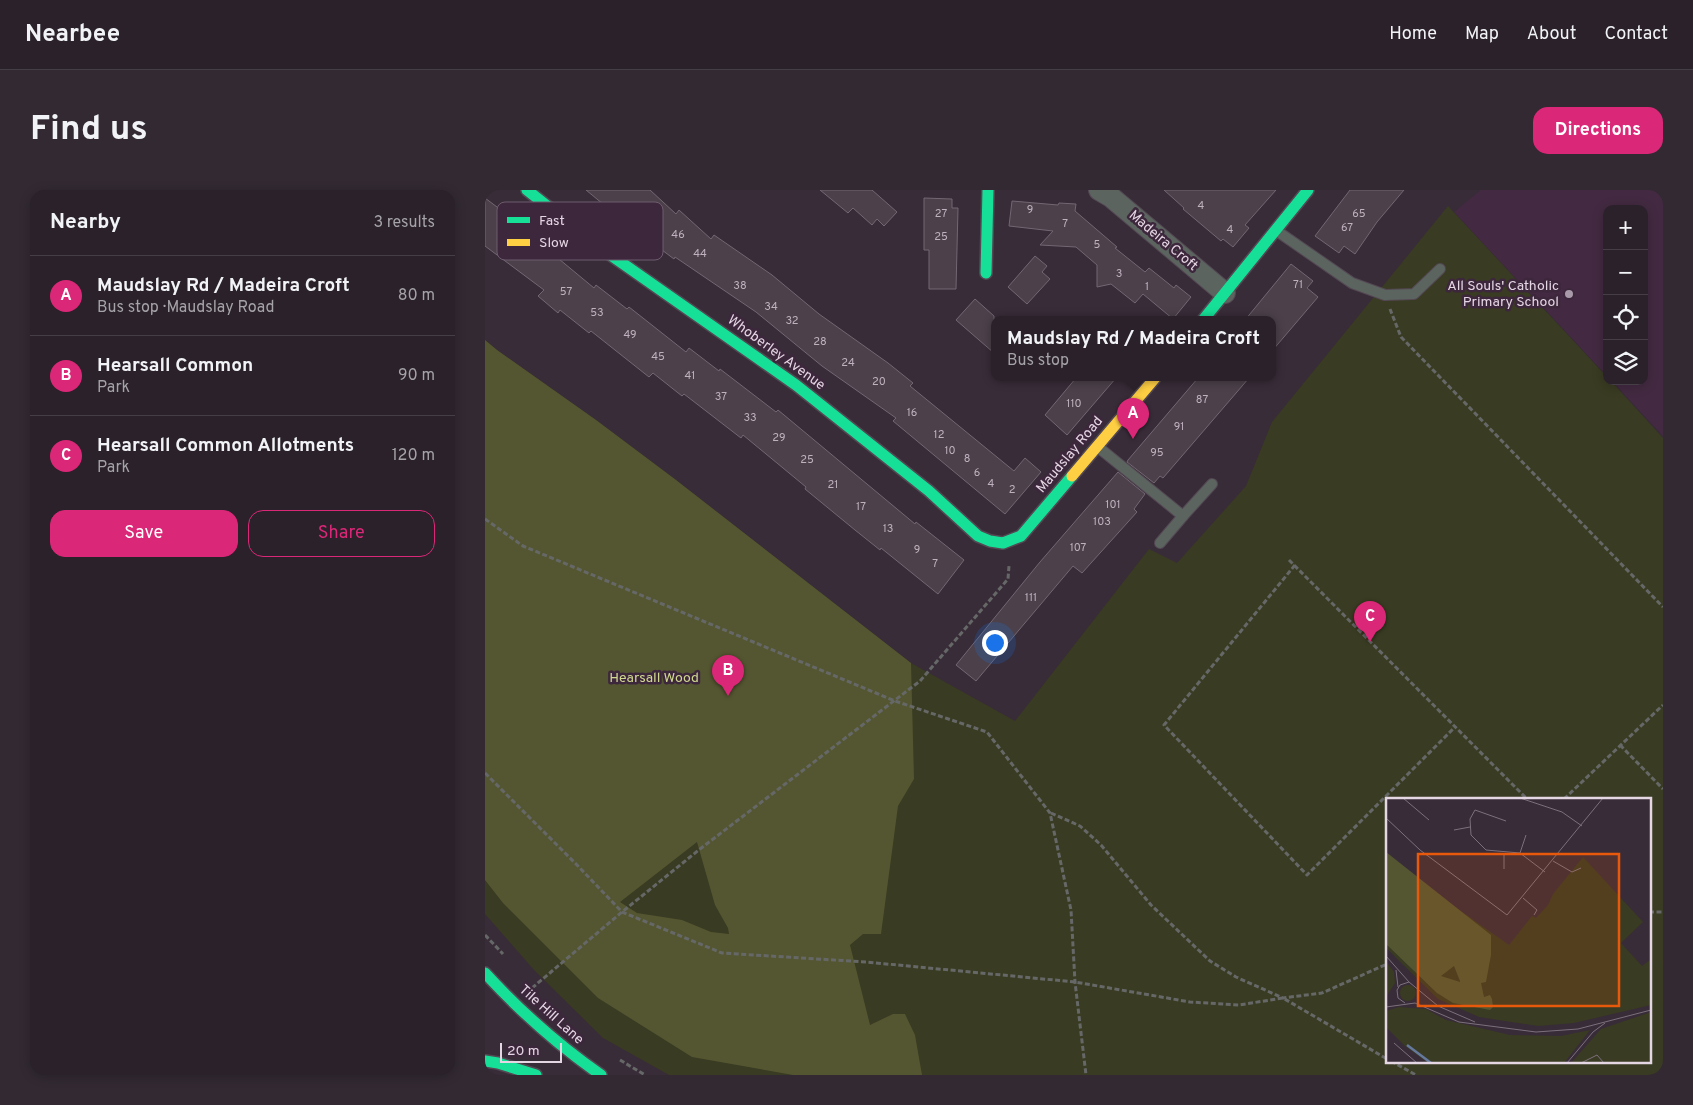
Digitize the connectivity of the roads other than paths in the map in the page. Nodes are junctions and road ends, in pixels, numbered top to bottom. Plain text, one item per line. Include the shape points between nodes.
1 (527, 190) edge
2 (988, 190) edge
3 (1099, 190) edge
4 (1308, 190) edge
5 (542, 202) edge
6 (1276, 230) junction
7 (618, 260) edge
8 (1440, 268) dead end
9 (986, 273) dead end
10 (1225, 293) junction
11 (1206, 316) edge
12 (1152, 381) edge
13 (1097, 446) junction
14 (1212, 484) dead end
15 (1183, 516) junction
16 (1008, 542) joint
17 (1160, 543) dead end
18 (485, 973) edge
19 (485, 1061) edge
20 (535, 1075) edge
21 (601, 1075) edge

1 - 5 street, Whoberley Avenue
2 - 9 street
3 - 10 street, Madeira Croft
4 - 6 street
6 - 8 lane via 1352,283 1385,295 1414,294
6 - 10 street
7 - 16 street, Whoberley Avenue via 804,391 929,491 978,536 989,541
10 - 11 street
12 - 13 street, Maudslay Road
13 - 15 lane
13 - 16 street, Maudslay Road via 1021,536
14 - 15 lane
15 - 17 lane
18 - 21 street, Tile Hill Lane via 539,1028
19 - 20 street

